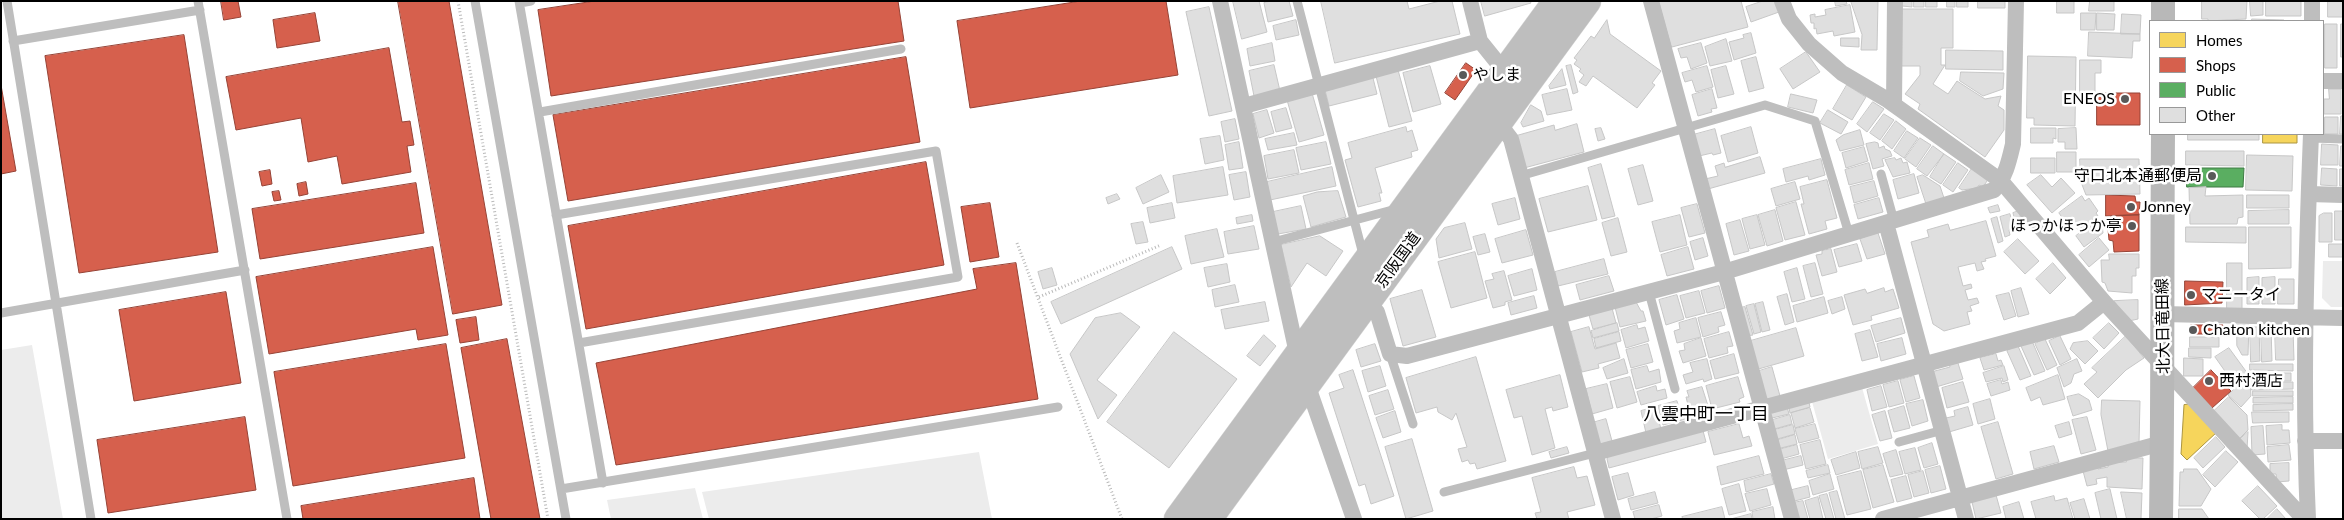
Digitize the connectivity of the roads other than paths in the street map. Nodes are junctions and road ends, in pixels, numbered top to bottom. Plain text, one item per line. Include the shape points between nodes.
1 (7, 1) edge
2 (475, 1) edge
3 (531, 1) edge
4 (1220, 1) edge
5 (1297, 1) edge
6 (1470, 1) edge
7 (1557, 1) edge
8 (1587, 1) edge
9 (1651, 1) edge
10 (1782, 1) edge
11 (1895, 1) edge
12 (2016, 1) edge
13 (2163, 1) edge
14 (2312, 1) edge
15 (520, 2) edge
16 (199, 6) edge
17 (2163, 20) edge
18 (2312, 20) edge
19 (13, 41) junction
20 (1480, 41) junction
21 (901, 49) dead end
22 (1505, 72) junction
23 (2324, 81) edge
24 (2343, 81) edge
25 (1319, 86) junction
26 (1894, 105) junction
27 (1244, 106) junction
28 (540, 112) junction
29 (1498, 122) junction
30 (1685, 128) junction
31 (2163, 135) edge
32 (2311, 136) edge
33 (2343, 138) edge
34 (1881, 174) dead end
35 (1520, 176) junction
36 (2001, 182) junction
37 (2309, 194) junction
38 (2343, 195) edge
39 (1407, 207) junction
40 (556, 215) junction
41 (1354, 220) junction
42 (1890, 222) junction
43 (1849, 234) junction
44 (1274, 242) junction
45 (1366, 264) junction
46 (245, 270) junction
47 (1724, 272) junction
48 (1649, 292) junction
49 (2104, 302) junction
50 (56, 303) junction
51 (1367, 303) junction
52 (1, 313) edge
53 (2162, 314) junction
54 (1559, 317) junction
55 (2304, 317) junction
56 (2343, 318) edge
57 (579, 344) junction
58 (1390, 354) junction
59 (1298, 358) junction
60 (1925, 364) junction
61 (2164, 365) junction
62 (1307, 385) junction
63 (1675, 389) dead end
64 (1058, 407) dead end
65 (1761, 407) junction
66 (1413, 424) dead end
67 (1943, 430) junction
68 (2304, 441) junction
69 (2343, 441) edge
70 (1899, 442) dead end
71 (2162, 443) junction
72 (1595, 453) junction
73 (603, 483) junction
74 (561, 490) junction
75 (1444, 492) dead end
76 (1960, 498) junction
77 (91, 519) edge
78 (287, 519) edge
79 (566, 519) edge
80 (1178, 519) edge
81 (1208, 519) edge
82 (1354, 519) edge
83 (1613, 519) edge
84 (1792, 519) edge
85 (1883, 519) edge
86 (1966, 519) edge
87 (2161, 519) edge
88 (2304, 519) edge
89 (2308, 519) edge

1 - 19 lane
2 - 74 lane
3 - 15 lane
4 - 27 street
5 - 25 lane
6 - 20 street
7 - 22 highway, 京阪国道
8 - 29 highway, 京阪国道
9 - 30 street
10 - 26 street via 1788,19 1809,44 1842,73
11 - 26 street
12 - 36 street via 2013,144
13 - 17 main road
14 - 18 street
15 - 28 lane
16 - 19 lane
16 - 46 lane
19 - 50 lane
20 - 22 street
20 - 25 street
21 - 28 lane
22 - 39 highway, 京阪国道
23 - 24 street
25 - 27 street
25 - 41 lane
26 - 36 street
27 - 44 street
28 - 40 lane
29 - 35 street via 1511,139
29 - 51 highway, 京阪国道
30 - 35 lane
30 - 43 lane via 1765,105 1815,121
30 - 47 street
31 - 53 main road, 北大日竜田線
32 - 33 lane
32 - 37 street
34 - 42 lane
35 - 54 street
36 - 42 street via 1994,190 1982,195
36 - 49 street
37 - 38 street
37 - 55 street
39 - 41 lane
39 - 45 highway, 京阪国道
40 - 57 lane
40 - 57 lane via 936,151 958,277
41 - 44 lane
41 - 45 lane
42 - 43 street
42 - 60 street
43 - 47 street
44 - 59 street
45 - 59 highway, 京阪国道
46 - 50 lane
46 - 78 lane
47 - 48 street
47 - 65 street
48 - 54 street
48 - 63 lane
49 - 60 street via 2078,323
49 - 61 street
50 - 52 lane
50 - 77 lane
51 - 58 street via 1376,312
51 - 62 highway, 京阪国道
53 - 55 street
53 - 61 main road, 北大日竜田線
54 - 58 street via 1406,356
54 - 72 street
55 - 56 street
55 - 68 street
57 - 73 lane
58 - 66 lane
59 - 62 street
59 - 80 highway, 京阪国道
60 - 65 street
60 - 67 street
61 - 71 main road, 北大日竜田線
61 - 88 street
62 - 81 highway, 京阪国道
62 - 82 street
64 - 73 lane
65 - 72 street
65 - 84 street
67 - 70 lane
67 - 76 street
68 - 69 street
68 - 89 street
71 - 76 street
71 - 87 main road, 北大日竜田線
72 - 75 lane
72 - 83 street
73 - 74 lane
74 - 79 lane
76 - 85 street
76 - 86 street

